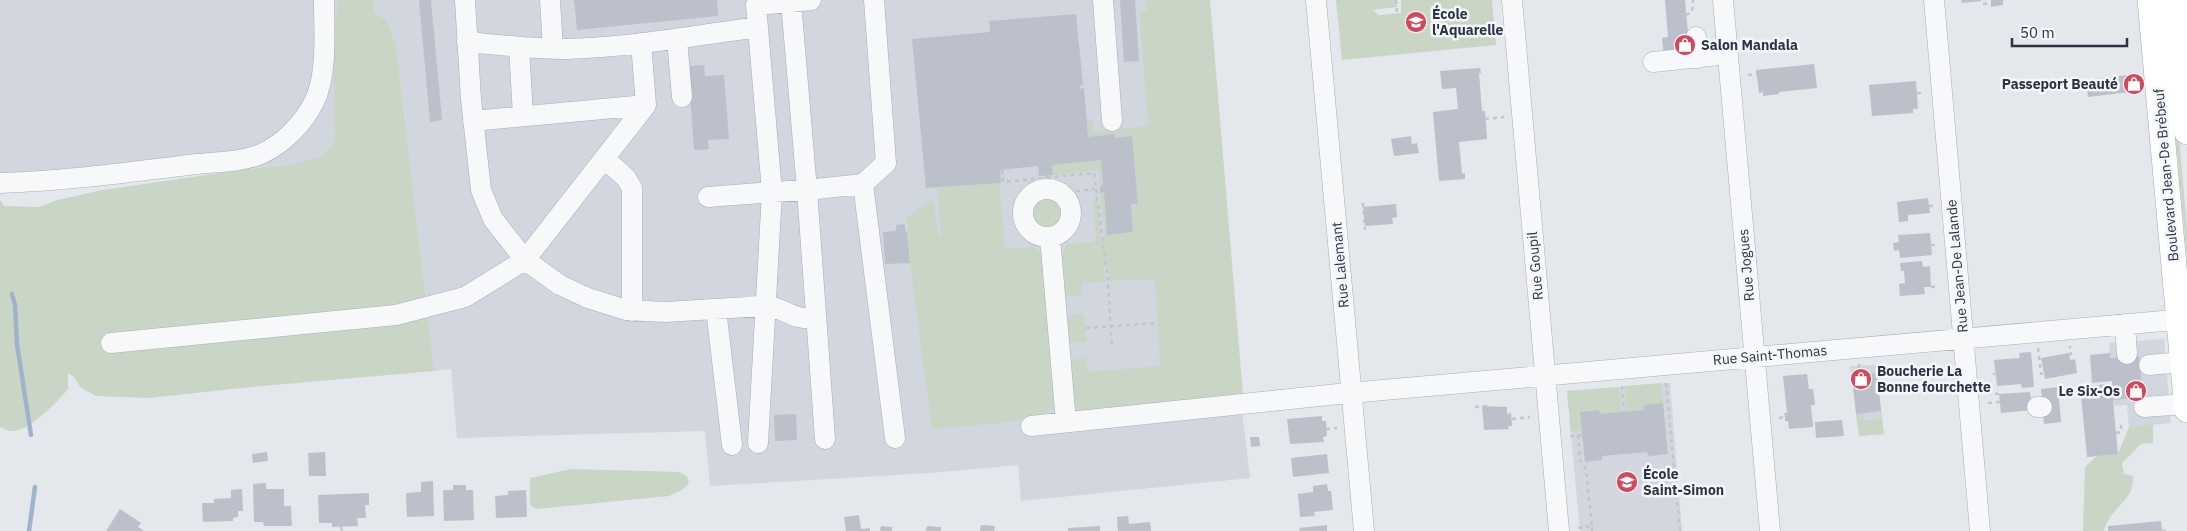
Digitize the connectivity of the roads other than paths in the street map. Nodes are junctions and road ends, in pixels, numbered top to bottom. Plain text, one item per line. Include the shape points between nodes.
1 (324, 0) edge
2 (465, 0) edge
3 (550, 0) edge
4 (811, 0) edge
5 (874, 0) edge
6 (1103, 0) edge
7 (1316, 0) edge
8 (1512, 0) edge
9 (1723, 0) edge
10 (1934, 0) edge
11 (2150, 0) edge
12 (2176, 0) edge
13 (791, 1) edge
14 (756, 3) edge
15 (758, 27) junction
16 (1696, 37) dead end
17 (677, 39) junction
18 (467, 42) junction
19 (641, 43) junction
20 (519, 47) junction
21 (553, 49) junction
22 (1728, 54) junction
23 (1698, 58) junction
24 (1653, 62) dead end
25 (682, 97) dead end
26 (646, 105) junction
27 (523, 116) junction
28 (473, 121) junction
29 (1112, 121) dead end
30 (2187, 132) edge
31 (604, 158) junction
32 (0, 179) edge
33 (863, 184) junction
34 (808, 190) junction
35 (772, 192) junction
36 (708, 197) dead end
37 (1050, 237) junction
38 (526, 260) junction
39 (765, 306) junction
40 (716, 309) junction
41 (632, 311) junction
42 (816, 318) junction
43 (2183, 322) edge
44 (2125, 324) junction
45 (1963, 338) junction
46 (111, 342) dead end
47 (2127, 354) dead end
48 (1754, 356) junction
49 (2183, 362) junction
50 (2149, 365) dead end
51 (1545, 375) junction
52 (1352, 393) junction
53 (2186, 404) edge
54 (2144, 407) dead end
55 (2187, 410) edge
56 (1066, 422) junction
57 (1031, 426) dead end
58 (824, 438) dead end
59 (895, 438) dead end
60 (758, 443) dead end
61 (732, 445) dead end
62 (1568, 529) edge
63 (1364, 531) edge
64 (1770, 531) edge
65 (1980, 531) edge

1 - 32 street via 321,77 315,100 298,125 266,151 252,157 178,167 29,182
2 - 18 street
3 - 21 street
4 - 13 street
5 - 33 street via 886,163
6 - 29 street
7 - 52 street, Rue Lalemant
8 - 51 street, Rue Goupil
9 - 22 street, Rue Jogues
10 - 45 street, Rue Jean-De Lalande
11 - 43 main road, Boulevard Jean-De Brébeuf
12 - 30 main road, Boulevard Jean-De Brébeuf
13 - 14 street
13 - 34 street
14 - 15 street
15 - 17 street
15 - 35 street
16 - 23 street
17 - 19 street
17 - 25 street
18 - 20 street
18 - 28 street
19 - 21 street
19 - 26 street
20 - 21 street
20 - 27 street
22 - 23 street
22 - 48 street, Rue Jogues
23 - 24 street
26 - 27 street
26 - 31 street
27 - 28 street
28 - 38 street via 478,177 486,204 503,234
31 - 38 street
31 - 41 street via 632,188
33 - 34 street
33 - 59 street
34 - 35 street
34 - 42 street
35 - 36 street
35 - 39 street
37 - 37 street via 1029,230 1023,216 1023,208 1031,195 1050,184 1070,206 1071,214 1065,230
37 - 56 street
38 - 41 street via 560,285
38 - 46 street via 465,297 396,315
39 - 40 street
39 - 42 street via 799,319
39 - 60 street
40 - 41 street
40 - 61 street
42 - 58 street
43 - 44 street, Rue Saint-Thomas
43 - 49 main road, Boulevard Jean-De Brébeuf
44 - 45 street, Rue Saint-Thomas
44 - 47 street
45 - 48 street, Rue Saint-Thomas
45 - 65 street, Rue Jean-De Lalande
48 - 51 street, Rue Saint-Thomas
48 - 64 street, Rue Jogues
49 - 50 street
49 - 53 main road, Boulevard Jean-De Brébeuf
51 - 52 street, Rue Saint-Thomas
51 - 62 street, Rue Goupil
52 - 56 street, Rue Saint-Thomas
52 - 63 street, Rue Lalemant
53 - 54 street
53 - 55 main road, Boulevard Jean-De Brébeuf
56 - 57 street, Rue Saint-Thomas

